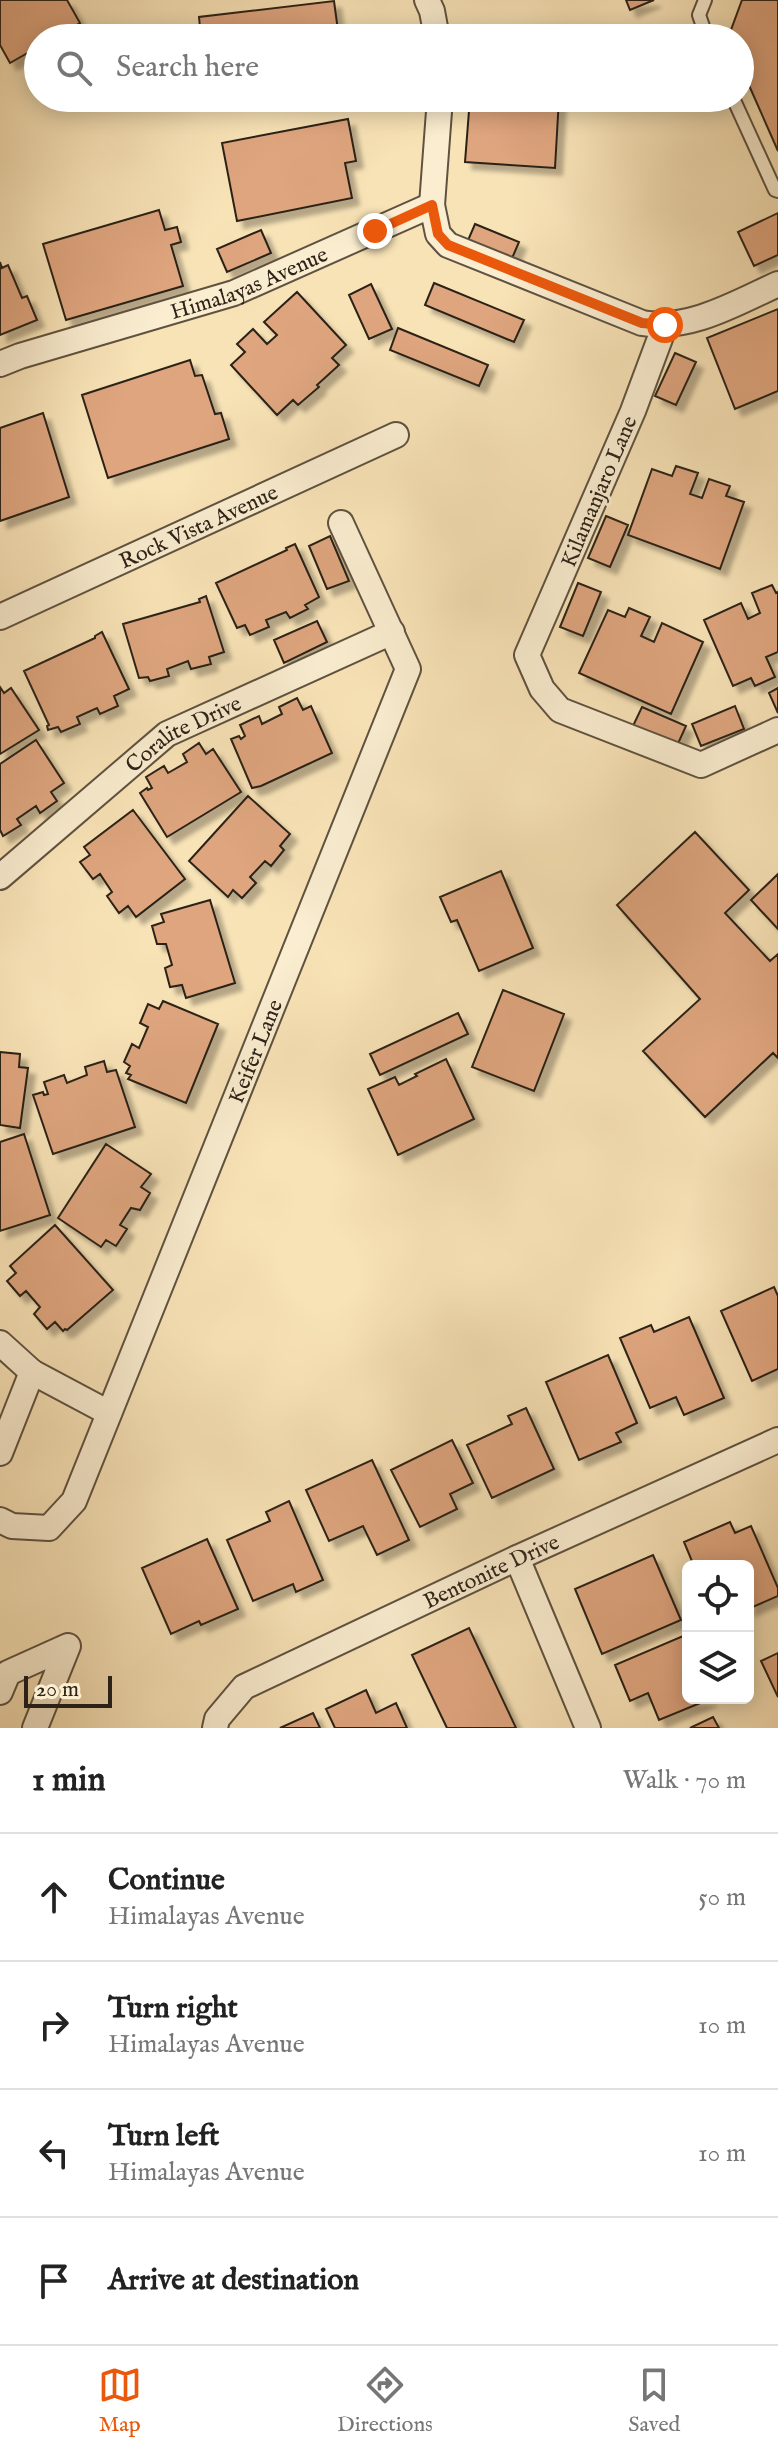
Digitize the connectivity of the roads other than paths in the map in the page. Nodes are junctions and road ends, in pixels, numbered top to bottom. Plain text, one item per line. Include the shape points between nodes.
1 (427, 0) edge
2 (705, 0) edge
3 (434, 24) edge
4 (702, 24) edge
5 (439, 112) edge
6 (739, 112) edge
7 (778, 191) edge
8 (432, 205) junction
9 (778, 284) edge
10 (665, 325) junction
11 (0, 364) edge
12 (396, 435) dead end
13 (341, 523) dead end
14 (0, 617) edge
15 (392, 632) junction
16 (778, 730) edge
17 (0, 877) edge
18 (0, 1343) edge
19 (32, 1372) junction
20 (109, 1413) junction
21 (778, 1440) edge
22 (0, 1453) edge
23 (0, 1520) edge
24 (517, 1558) junction
25 (0, 1692) edge
26 (216, 1724) edge
27 (35, 1728) edge
28 (588, 1728) edge

1 - 3 street
2 - 4 lane via 699,15
5 - 8 street
6 - 7 lane
8 - 10 street via 438,234 448,245 642,323
8 - 11 street, Himalayas Avenue via 234,293
9 - 10 street via 713,313
10 - 16 street, Kilamanjaro Lane via 527,655 542,689 560,710 701,765
12 - 14 street, Rock Vista Avenue
13 - 15 street, Keifer Lane
15 - 17 street, Coralite Drive via 167,734
15 - 20 street, Keifer Lane via 408,669
18 - 19 street
19 - 20 street
19 - 22 street
20 - 23 street, Keifer Lane via 74,1501 49,1528
21 - 24 street, Bentonite Drive
24 - 26 street, Bentonite Drive via 244,1687
24 - 28 street
25 - 27 street via 8,1673 68,1646

